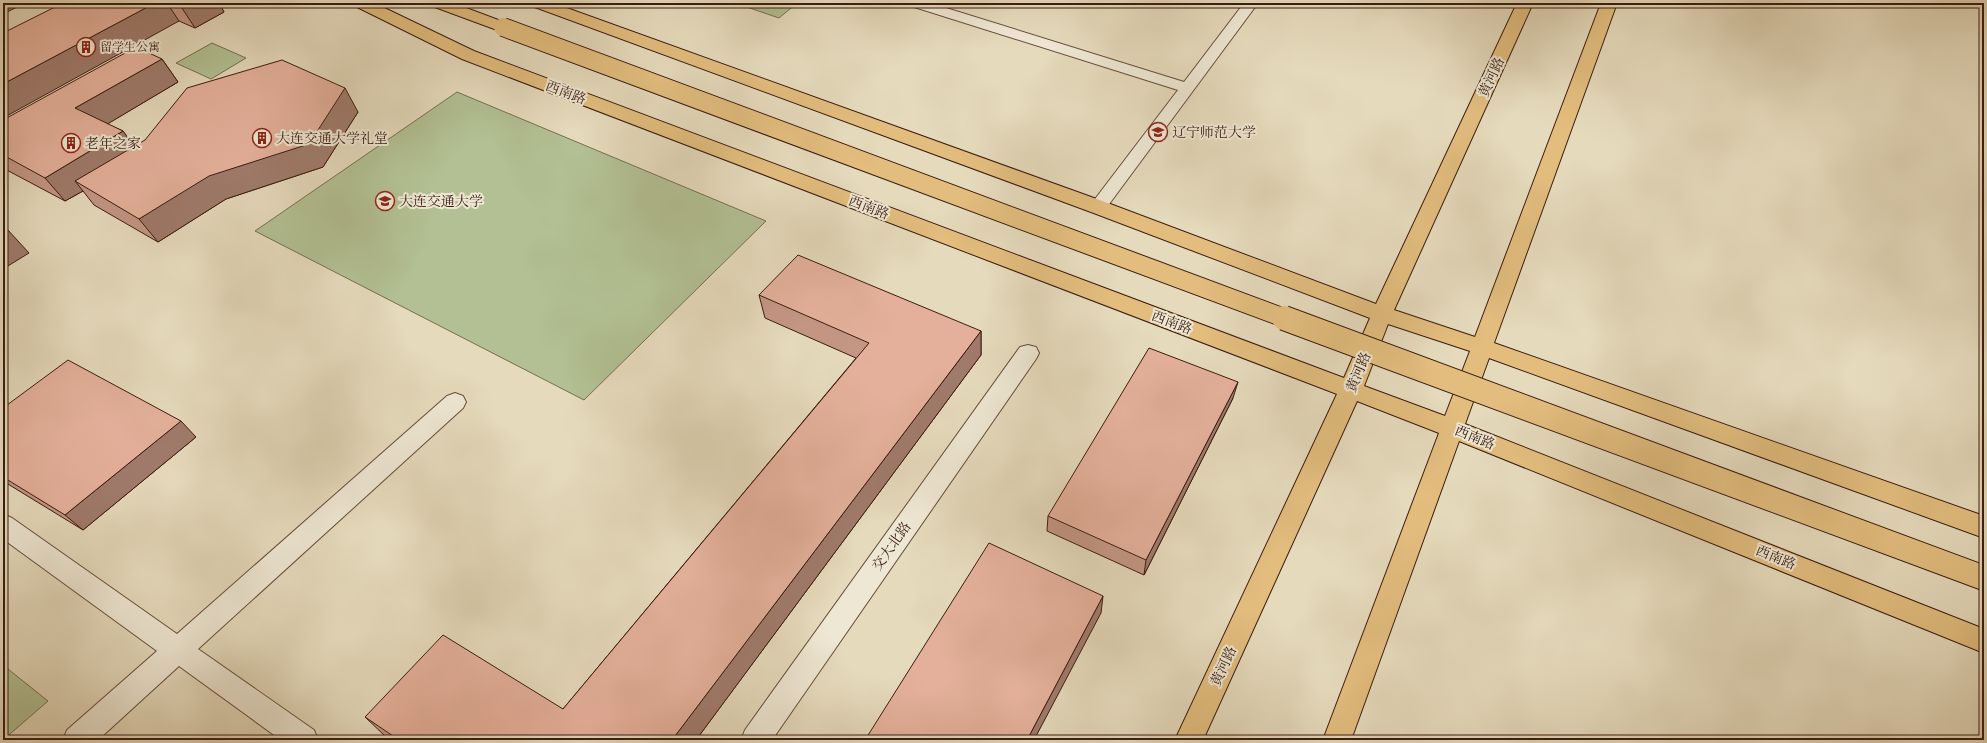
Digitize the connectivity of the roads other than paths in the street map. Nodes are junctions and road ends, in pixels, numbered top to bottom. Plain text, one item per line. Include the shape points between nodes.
1 (360, 3) edge
2 (438, 3) edge
3 (538, 3) edge
4 (916, 3) edge
5 (1250, 3) edge
6 (1525, 3) edge
7 (1609, 3) edge
8 (1187, 88) junction
9 (1098, 207) junction
10 (1382, 314) junction
11 (1482, 347) junction
12 (1028, 353) dead end
13 (1351, 390) junction
14 (455, 402) dead end
15 (1451, 428) junction
16 (3, 525) edge
17 (1984, 527) edge
18 (1984, 578) edge
19 (1984, 641) edge
20 (178, 650) junction
21 (77, 740) edge
22 (304, 740) edge
23 (755, 740) edge
24 (1189, 740) edge
25 (1337, 740) edge

1 - 13 main road, 西南路 via 468,55
2 - 18 main road, bridge
3 - 9 main road
4 - 8 lane
5 - 8 lane
6 - 10 main road, 黄河路
7 - 11 main road
8 - 9 lane
9 - 10 main road
10 - 11 main road
10 - 13 main road, 黄河路
11 - 15 main road
11 - 17 main road
12 - 23 street, 交大北路
13 - 15 main road, 西南路
13 - 24 main road, 黄河路
14 - 20 street
15 - 19 main road, 西南路
15 - 25 main road
16 - 20 street
20 - 21 street
20 - 22 street

